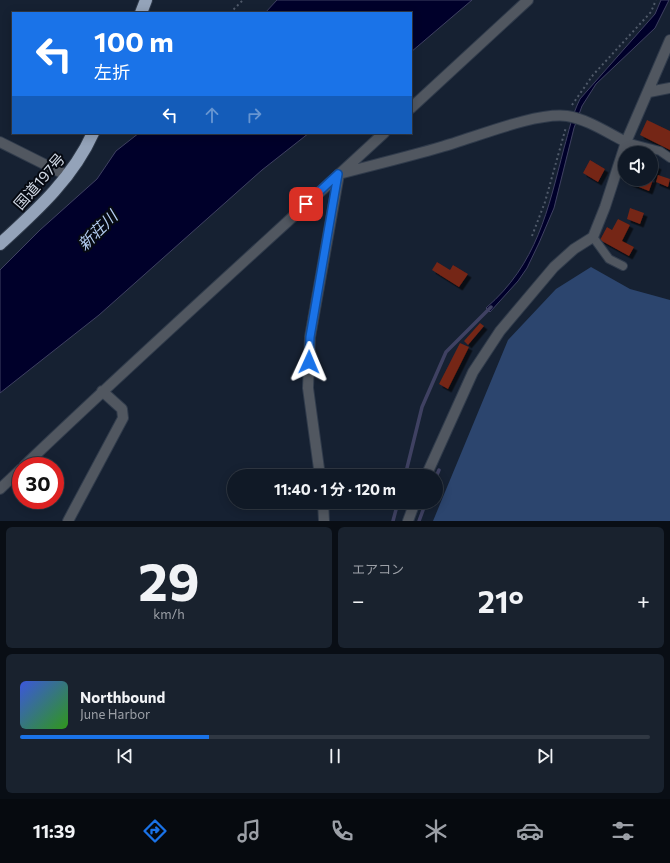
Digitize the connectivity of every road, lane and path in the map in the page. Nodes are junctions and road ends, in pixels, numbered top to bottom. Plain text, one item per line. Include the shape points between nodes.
1 (146, 0) edge
2 (243, 0) edge
3 (528, 0) edge
4 (656, 0) edge
5 (141, 12) edge
6 (231, 12) edge
7 (670, 40) edge
8 (670, 88) edge
9 (649, 92) junction
10 (412, 107) edge
11 (568, 116) junction
12 (93, 134) edge
13 (383, 134) edge
14 (0, 142) edge
15 (626, 142) junction
16 (670, 158) edge
17 (338, 174) junction
18 (68, 176) junction
19 (532, 236) dead end
20 (593, 237) junction
21 (0, 244) edge
22 (622, 266) dead end
23 (102, 391) junction
24 (33, 457) edge
25 (319, 469) edge
26 (429, 469) edge
27 (12, 478) edge
28 (0, 489) edge
29 (324, 509) edge
30 (412, 509) edge
31 (68, 521) edge
32 (324, 521) edge
33 (408, 521) edge

1 - 5 highway
2 - 6 path
3 - 10 street
4 - 11 path via 651,12 577,96
7 - 9 street
8 - 9 street
9 - 15 street
11 - 15 street
11 - 17 street via 549,117 509,126 442,147
11 - 19 path via 545,202
12 - 18 highway, 国道197号
13 - 17 street
14 - 18 street
15 - 16 lane via 660,151
15 - 20 street via 606,207
17 - 23 street via 196,308
17 - 25 street via 310,337 308,388
18 - 21 highway, 国道197号 via 45,202
20 - 22 lane via 609,259
20 - 26 street via 574,249 554,267 500,331 473,372
23 - 24 street
23 - 31 street via 122,409 123,418
27 - 28 street
29 - 32 street
30 - 33 street

